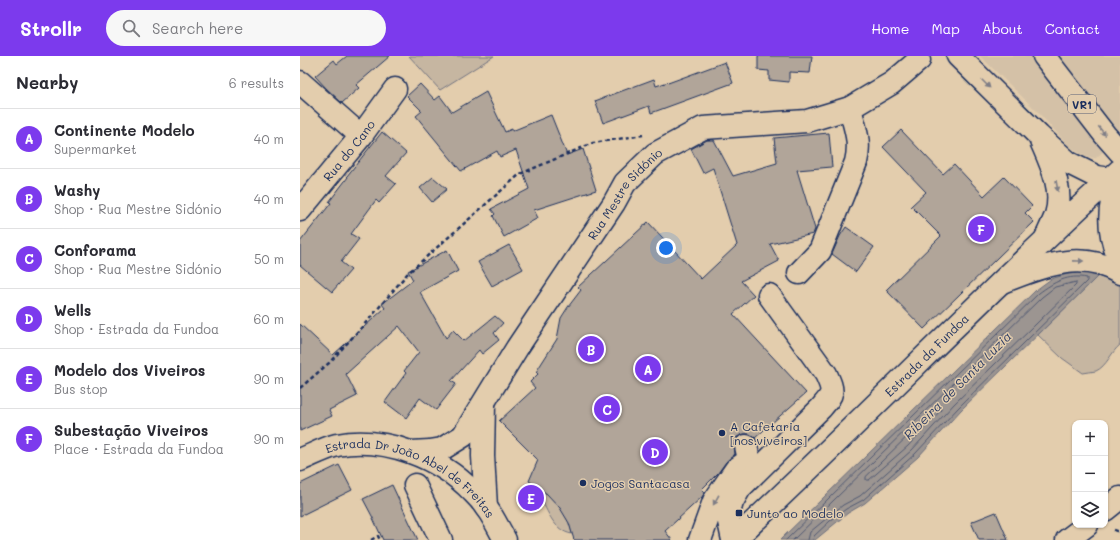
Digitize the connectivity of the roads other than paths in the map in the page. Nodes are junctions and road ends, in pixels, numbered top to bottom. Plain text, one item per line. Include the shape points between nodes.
1 (958, 56) edge
2 (1044, 56) edge
3 (919, 60) dead end
4 (300, 82) edge
5 (395, 89) dead end
6 (850, 108) junction
7 (361, 136) junction
8 (1039, 136) junction
9 (1120, 152) edge
10 (1117, 175) edge
11 (300, 210) edge
12 (1046, 238) junction
13 (1120, 262) edge
14 (799, 273) dead end
15 (1120, 273) edge
16 (1002, 282) junction
17 (769, 295) dead end
18 (484, 402) junction
19 (746, 446) dead end
20 (411, 452) junction
21 (300, 460) edge
22 (415, 485) dead end
23 (784, 494) junction
24 (1120, 498) edge
25 (480, 500) junction
26 (1108, 508) edge
27 (1083, 528) edge
28 (441, 540) edge
29 (505, 540) edge
30 (700, 540) edge
31 (734, 540) edge
32 (753, 540) edge
33 (1066, 540) edge

1 -> 8 main road
2 -> 9 main road, VR1
3 - 6 main road, Rua Mestre Sidónio via 892,83
4 - 7 main road
5 - 7 main road, Rua do Cano
6 - 14 main road via 858,140 856,162 820,251
6 - 18 main road, Rua Mestre Sidónio via 807,121 703,128 655,154 625,183
7 - 11 main road, Rua do Cano
8 - 10 main road via 1069,163 1096,177
8 -> 12 main road via 1058,186 1056,215
10 - 12 main road, Estrada da Fundoa
10 - 13 main road via 1109,215 1113,243
12 - 16 main road, Estrada da Fundoa
16 -> 15 main road via 1062,262 1084,261
16 - 23 main road, Estrada da Fundoa
17 - 31 main road via 826,374 833,389 832,395 821,408 740,488 732,502 728,518
18 - 20 main road, Rua Mestre Sidónio via 463,436 442,449
18 - 25 main road
19 -> 30 main road via 749,460 736,469 714,501
20 - 21 main road, Estrada Dr João Abel de Freitas via 364,442 336,446
20 - 25 main road, Estrada Dr João Abel de Freitas via 454,475
22 - 28 main road
23 - 31 main road, Estrada da Fundoa
23 - 32 main road
24 - 26 main road
25 - 29 main road, Estrada Dr João Abel de Freitas
27 - 33 main road

